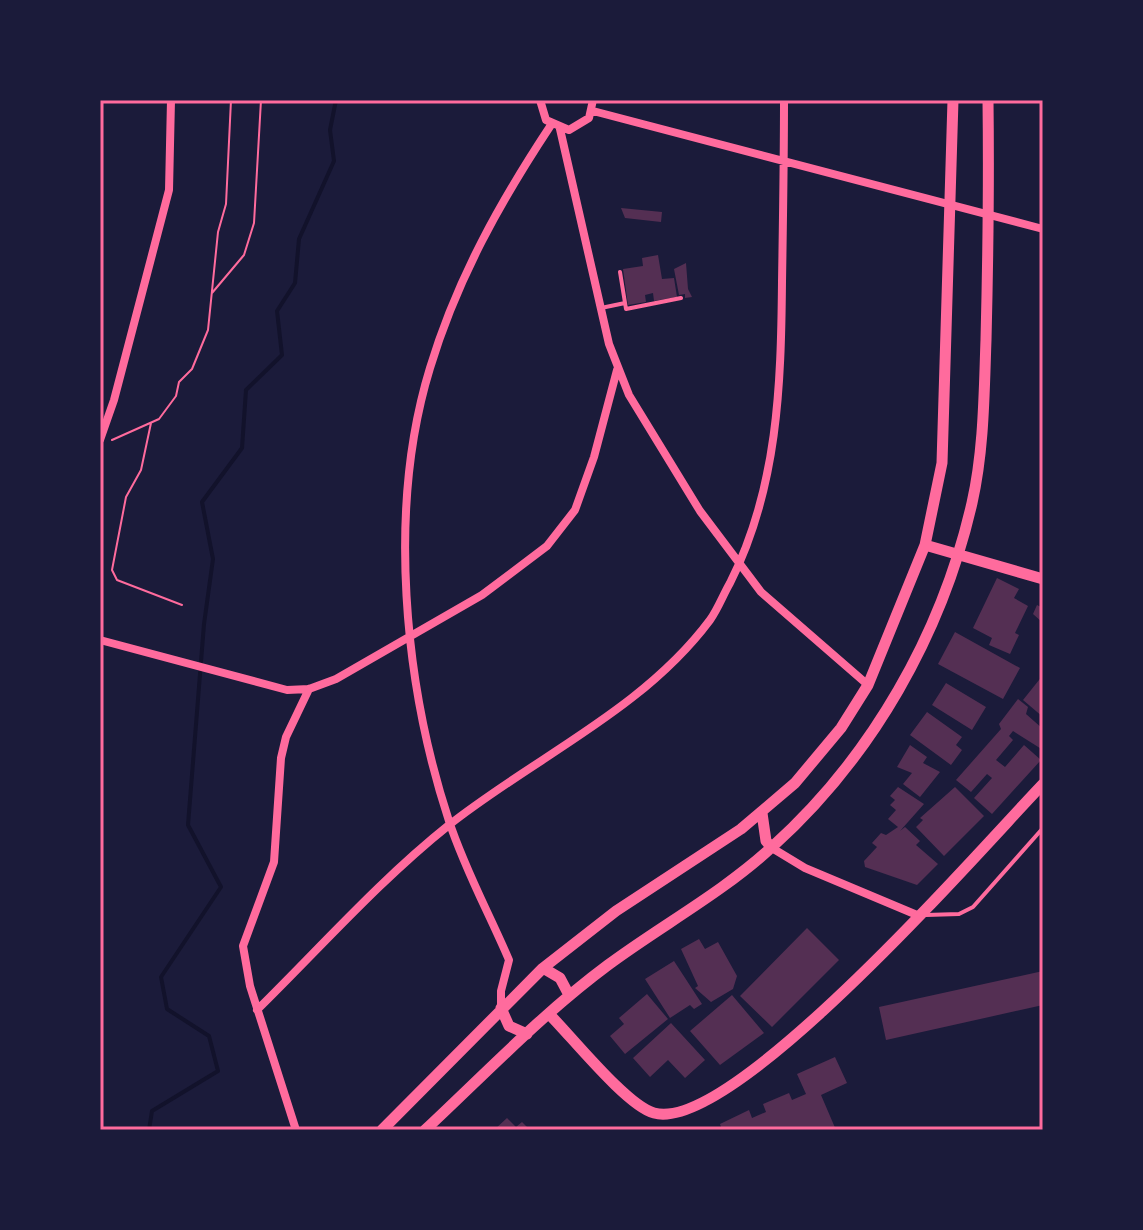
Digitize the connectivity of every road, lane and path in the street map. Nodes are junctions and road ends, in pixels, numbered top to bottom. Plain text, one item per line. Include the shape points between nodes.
1 (171, 100) edge
2 (231, 100) edge
3 (261, 100) edge
4 (540, 100) edge
5 (593, 100) edge
6 (784, 100) edge
7 (953, 100) edge
8 (988, 100) edge
9 (593, 111) junction
10 (556, 127) junction
11 (784, 161) junction
12 (951, 206) junction
13 (990, 215) junction
14 (1043, 229) edge
15 (620, 272) dead end
16 (211, 294) junction
17 (681, 298) dead end
18 (625, 303) junction
19 (601, 308) junction
20 (617, 370) junction
21 (151, 423) junction
22 (100, 440) edge
23 (111, 440) dead end
24 (925, 545) junction
25 (956, 554) junction
26 (739, 564) junction
27 (1043, 579) edge
28 (182, 605) dead end
29 (408, 639) junction
30 (100, 640) edge
31 (868, 685) junction
32 (309, 689) junction
33 (1043, 784) edge
34 (762, 813) junction
35 (450, 824) junction
36 (1043, 828) edge
37 (772, 848) junction
38 (917, 915) junction
39 (543, 968) junction
40 (569, 995) junction
41 (501, 1008) junction
42 (257, 1010) junction
43 (549, 1014) junction
44 (527, 1034) junction
45 (296, 1130) edge
46 (382, 1130) edge
47 (426, 1130) edge

1 - 22 street via 169,190
2 - 16 path via 226,204
3 - 16 path via 254,223 244,255
4 - 10 street via 542,114
5 - 9 street
6 - 11 street
7 - 12 main road
8 - 13 main road
9 - 10 street via 583,124
9 - 11 street
10 - 19 street
10 - 29 street via 504,196 474,254 429,371 408,511
11 - 12 street
11 - 26 street via 781,390 771,459
12 - 13 street
12 - 24 main road via 947,407 939,484
13 - 14 street
13 - 25 main road via 979,463
15 - 18 lane
16 - 21 path via 208,330 198,359 179,382 176,396
17 - 18 lane via 626,309
18 - 19 lane
19 - 20 street
20 - 26 street via 652,435
20 - 29 street via 575,510 547,546 482,595
21 - 23 path
21 - 28 path via 141,470 126,497 112,570 117,580
24 - 25 main road
24 - 31 main road
25 - 27 main road
25 - 37 main road via 921,649 890,705 826,790
26 - 31 street via 761,592
26 - 35 street via 711,619 670,665 627,702
29 - 32 street
29 - 35 street
30 - 32 street via 268,687
31 - 34 main road via 813,764
32 - 42 street via 286,737 274,862 243,946
33 - 38 main road
34 - 37 main road
34 - 39 main road via 616,911
35 - 41 street via 479,902 509,960
35 - 42 street
36 - 38 lane via 973,907 959,914
37 - 38 street via 805,868
37 - 40 main road
38 - 43 main road via 803,1031 734,1085 679,1113 656,1114 635,1104
39 - 40 main road via 560,978
39 - 41 main road
40 - 43 main road
41 - 44 main road via 509,1026
41 - 46 main road
42 - 45 street
43 - 44 main road
44 - 47 main road

